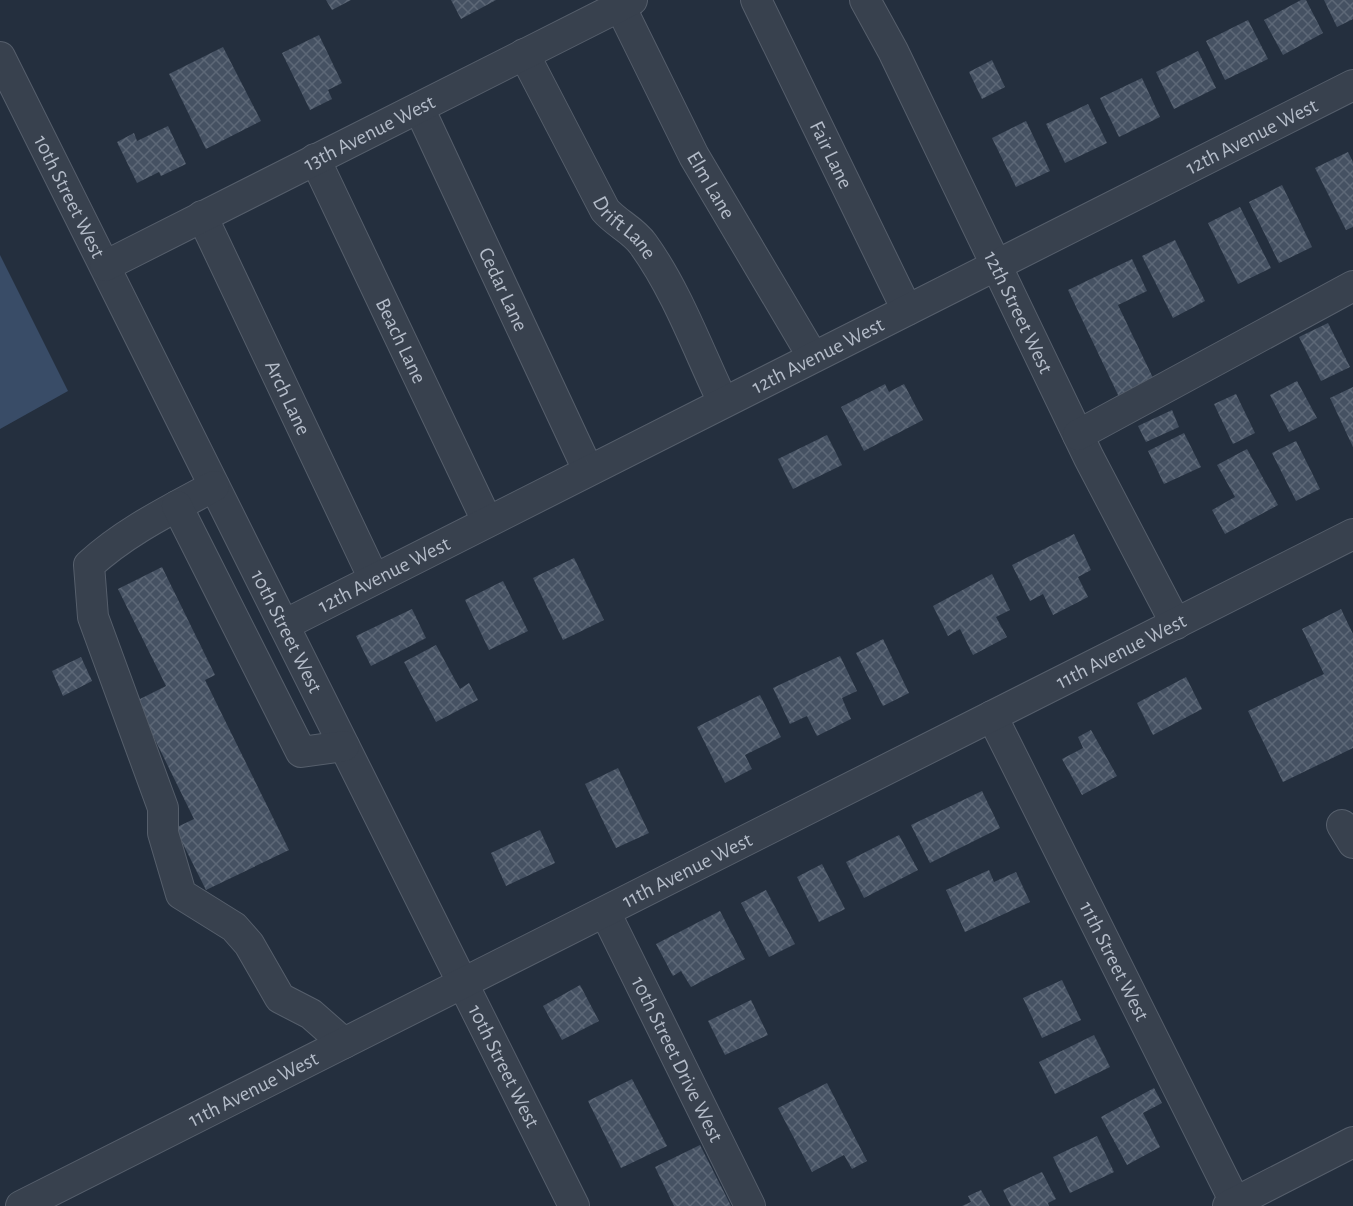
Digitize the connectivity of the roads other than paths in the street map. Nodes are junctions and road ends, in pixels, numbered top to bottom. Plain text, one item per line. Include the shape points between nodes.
1 (756, 0) edge
2 (865, 0) edge
3 (626, 3) edge
4 (524, 54) junction
5 (0, 57) edge
6 (1353, 85) edge
7 (419, 108) junction
8 (315, 159) junction
9 (202, 216) junction
10 (997, 265) junction
11 (105, 267) junction
12 (1353, 286) edge
13 (907, 310) junction
14 (813, 357) junction
15 (723, 402) junction
16 (1078, 435) junction
17 (588, 470) junction
18 (214, 486) junction
19 (177, 506) junction
20 (487, 521) junction
21 (1353, 534) edge
22 (374, 579) junction
23 (1176, 624) junction
24 (284, 625) junction
25 (992, 716) junction
26 (344, 746) junction
27 (605, 912) junction
28 (463, 984) junction
29 (344, 1043) junction
30 (1353, 1142) edge
31 (1234, 1205) edge
32 (21, 1206) edge
33 (574, 1206) edge
34 (750, 1206) edge

1 - 13 street, Fair Lane
2 - 10 street, 12th Street West
3 - 4 street, 13th Avenue West
3 - 14 street, Elm Lane via 694,156
4 - 7 street, 13th Avenue West
4 - 15 street, Drift Lane via 605,210 641,241 657,265
5 - 11 street, 10th Street West
6 - 10 street, 12th Avenue West
7 - 8 street, 13th Avenue West
7 - 17 street, Cedar Lane
8 - 9 street, 13th Avenue West
8 - 20 street, Beach Lane
9 - 11 street, 13th Avenue West
9 - 22 street, Arch Lane
10 - 13 street, 12th Avenue West
10 - 16 street, 12th Street West
11 - 18 street, 10th Street West
12 - 16 street
13 - 14 street, 12th Avenue West
14 - 15 street, 12th Avenue West
15 - 17 street, 12th Avenue West
16 - 23 street, 12th Street West
17 - 20 street, 12th Avenue West
18 - 19 street
18 - 24 street, 10th Street West
19 - 26 street via 301,752
19 - 29 street via 140,525 89,565 93,617 163,808 163,832 181,894 234,927 249,944 280,998 311,1014
20 - 22 street, 12th Avenue West
21 - 23 street, 11th Avenue West
22 - 24 street, 12th Avenue West
23 - 25 street, 11th Avenue West
24 - 26 street, 10th Street West
25 - 27 street, 11th Avenue West
25 - 31 street, 11th Street West
26 - 28 street, 10th Street West
27 - 28 street, 11th Avenue West
27 - 34 street, 10th Street Drive West
28 - 29 street, 11th Avenue West
28 - 33 street, 10th Street West
29 - 32 street, 11th Avenue West
30 - 31 street

